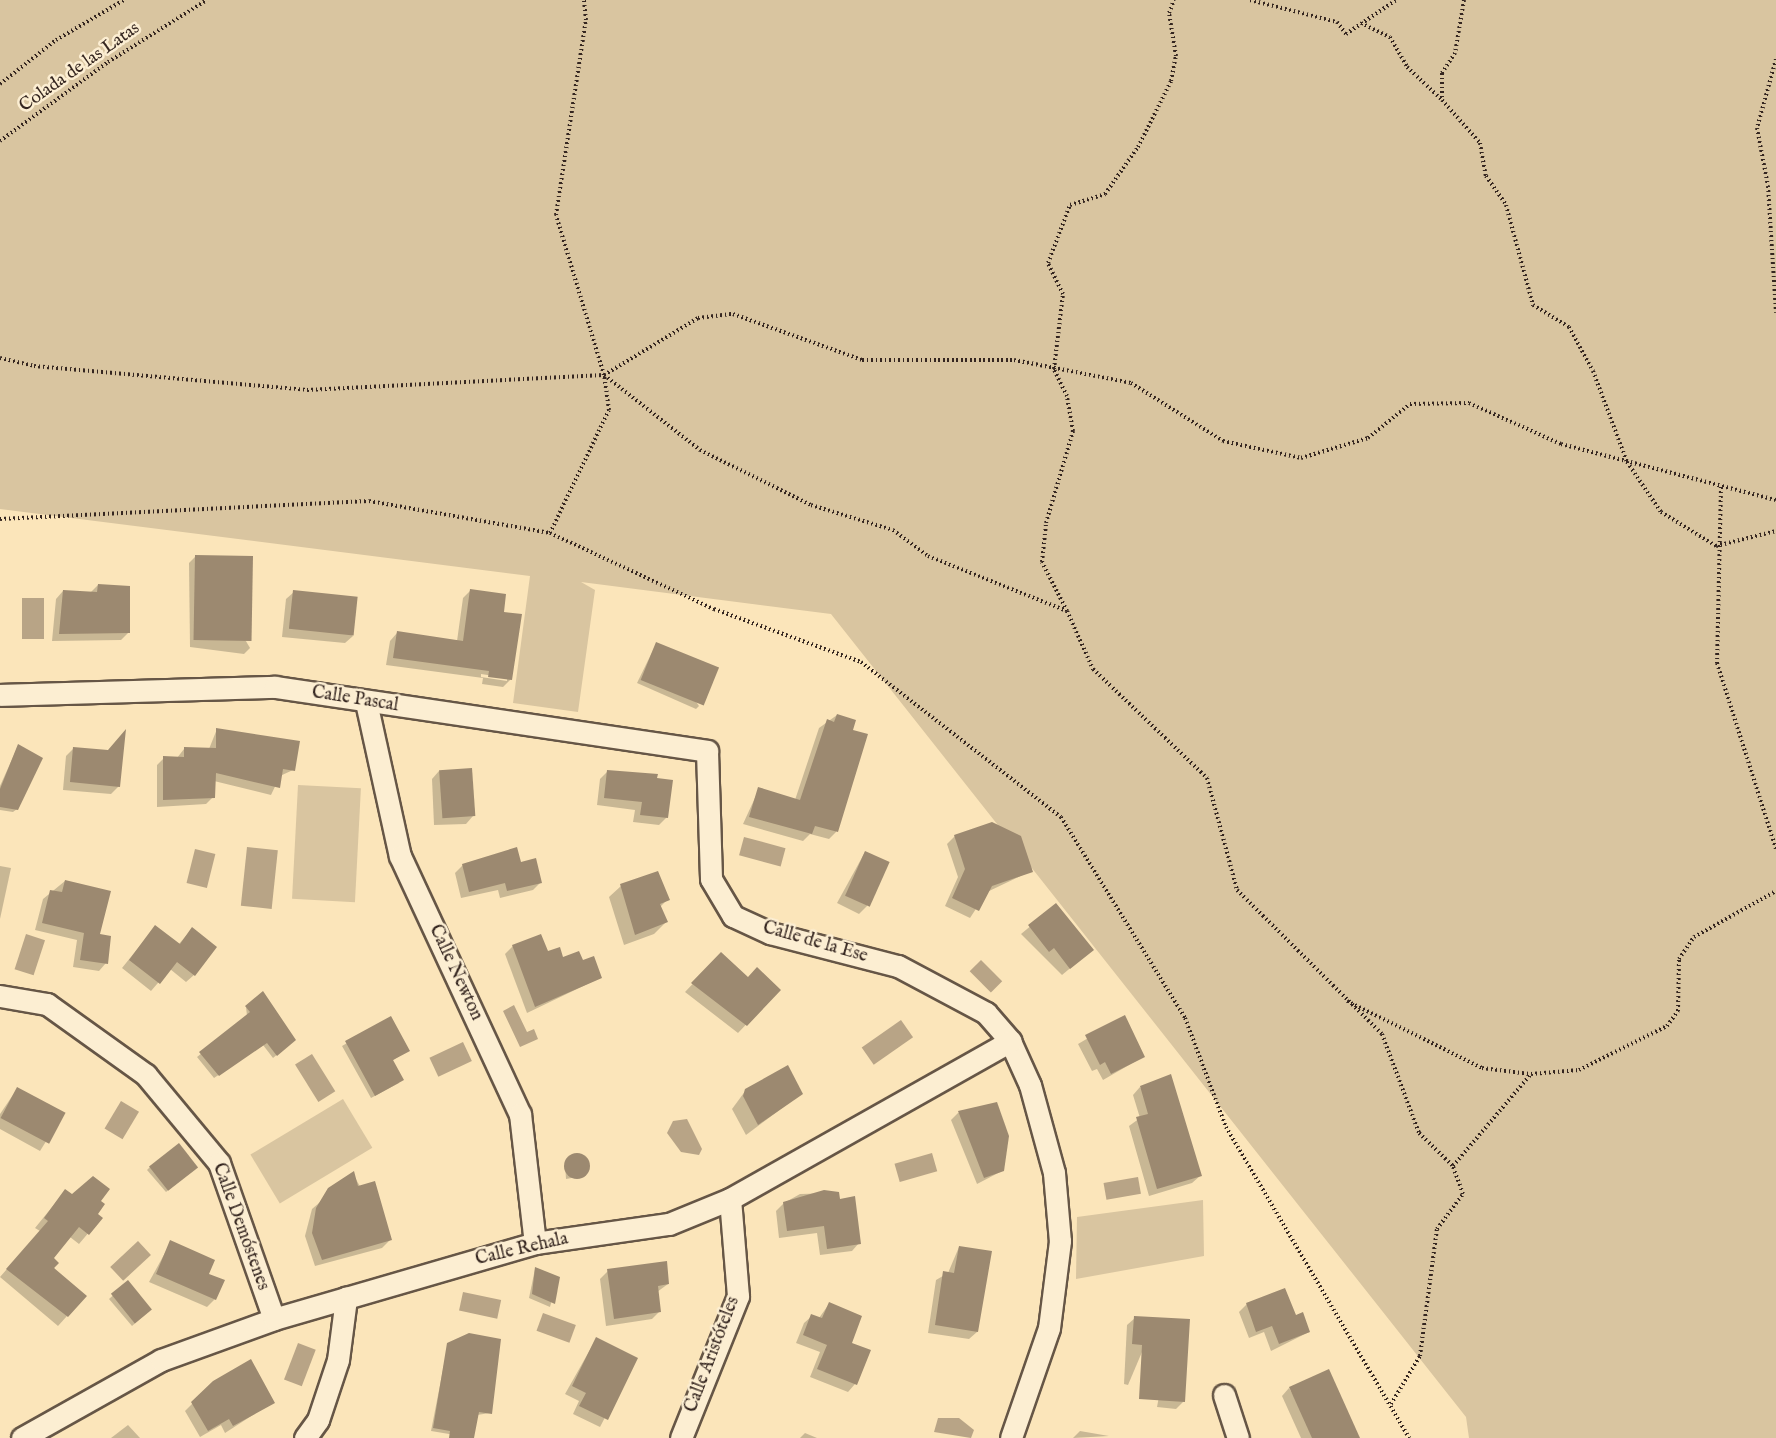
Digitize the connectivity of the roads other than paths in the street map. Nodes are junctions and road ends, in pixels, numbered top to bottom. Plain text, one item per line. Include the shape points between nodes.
1 (0, 695) edge
2 (366, 702) junction
3 (707, 751) joint
4 (0, 996) edge
5 (1010, 1041) junction
6 (730, 1199) junction
7 (535, 1243) junction
8 (346, 1298) junction
9 (274, 1319) junction
10 (1224, 1395) dead end
11 (22, 1438) edge
12 (305, 1438) edge
13 (681, 1438) edge
14 (1011, 1438) edge
15 (1238, 1438) edge

1 - 2 street, Calle Pascal via 275,687
2 - 3 street, Calle Pascal
2 - 7 street, Calle Newton via 400,856 520,1114
3 - 5 street, Calle de la Ese via 711,879 732,916 770,933 898,966 986,1013
4 - 9 street, Calle Demóstenes via 47,1005 146,1075 219,1163
5 - 6 street, Calle Rehala
5 - 14 street, Calle de la Ese via 1030,1085 1054,1173 1060,1241 1049,1328
6 - 7 street, Calle Rehala via 669,1224
6 - 13 street, Calle Aristóteles via 738,1296
7 - 8 street, Calle Rehala
8 - 9 street, Calle Rehala
8 - 12 street via 338,1360 318,1420
9 - 11 street, Calle Rehala via 161,1360
10 - 15 street

